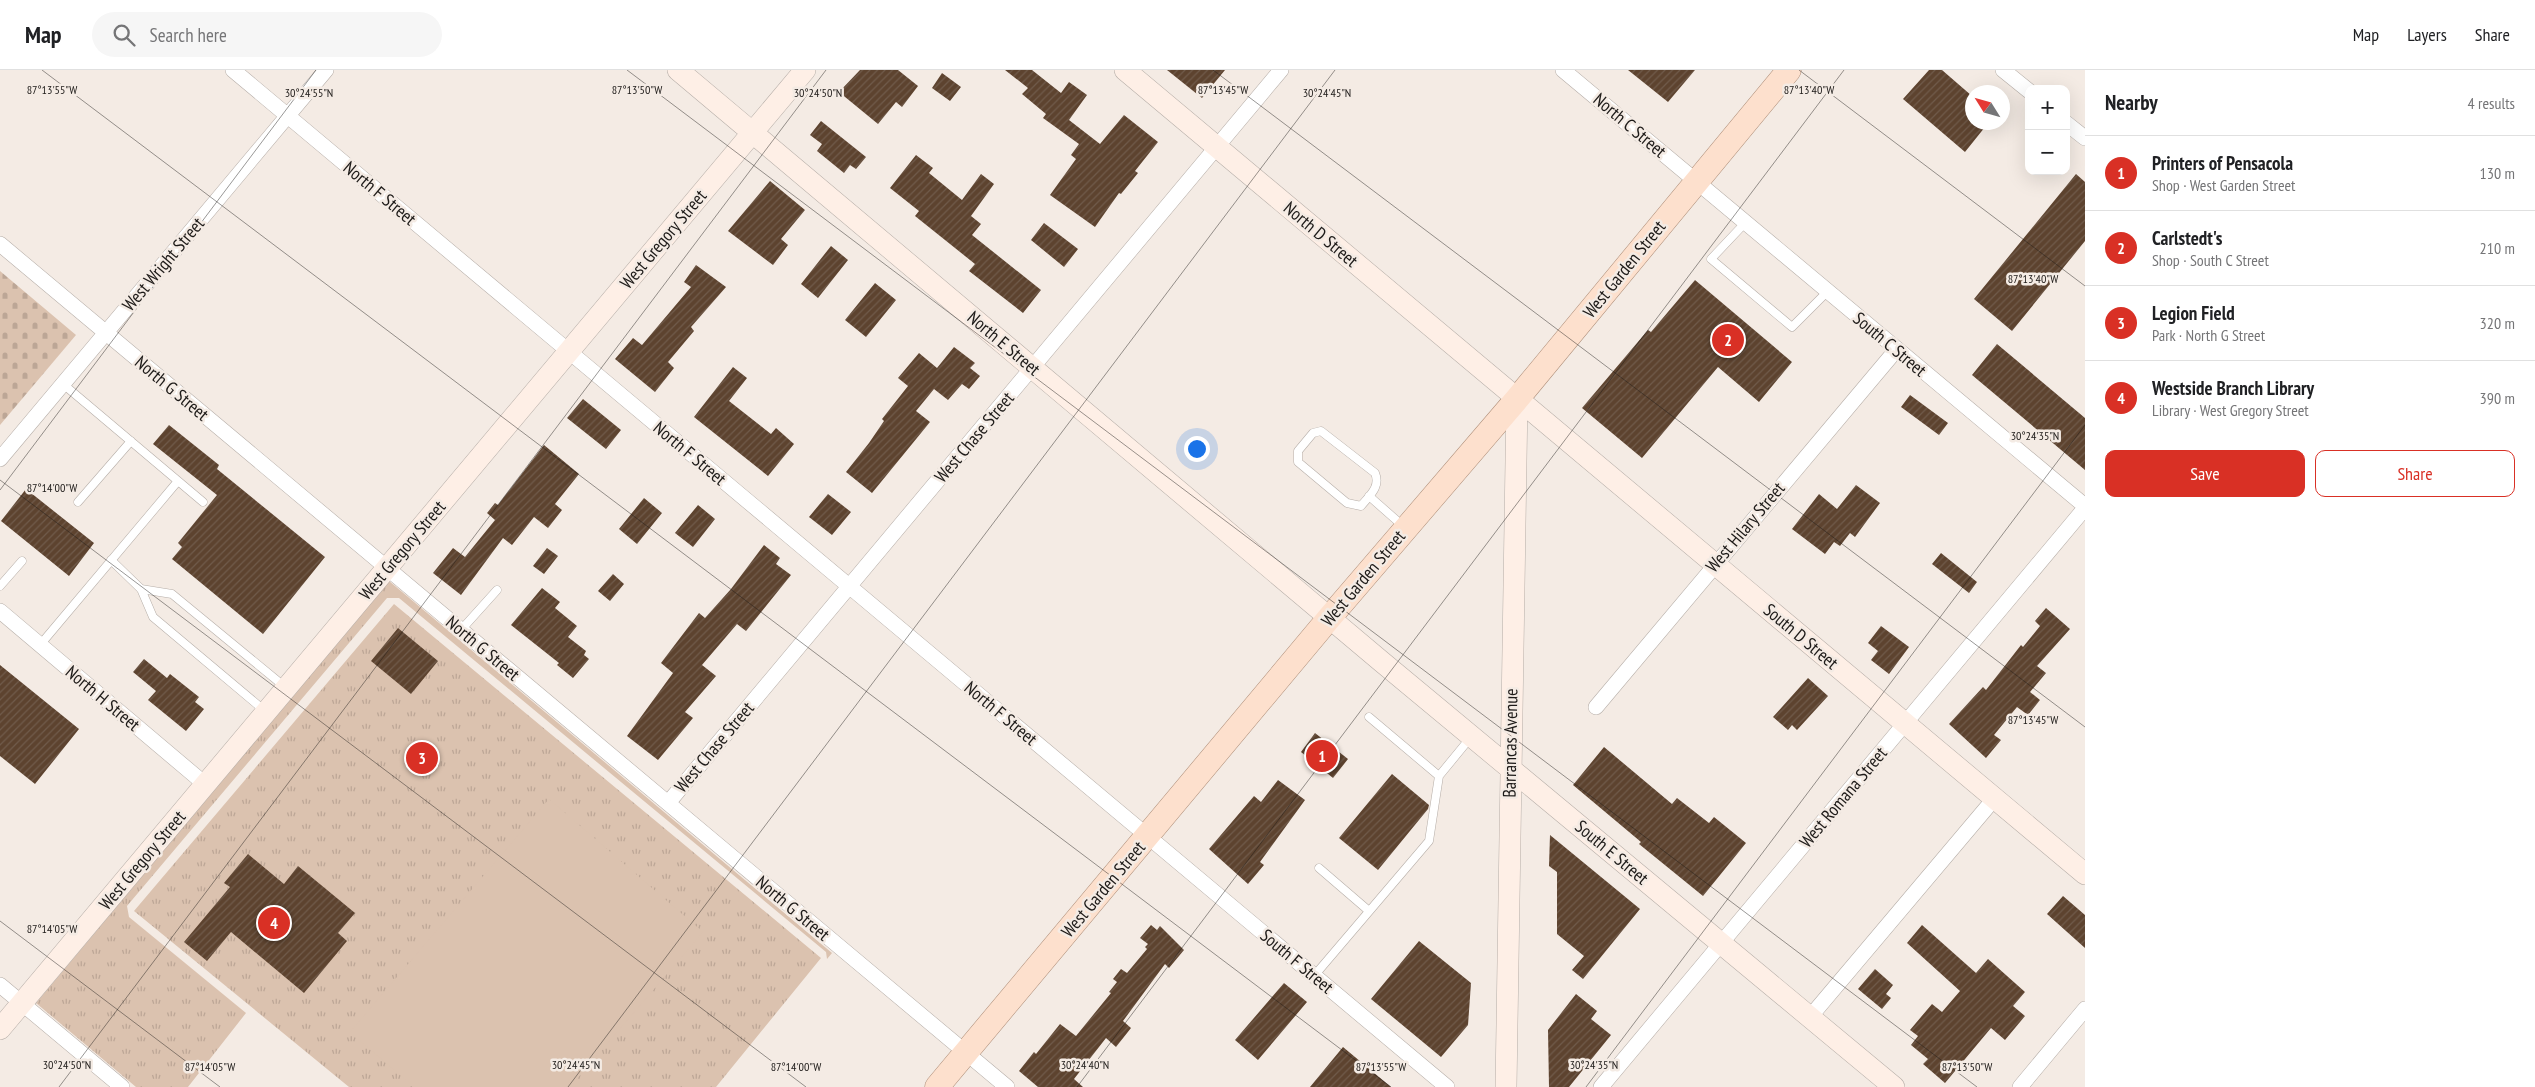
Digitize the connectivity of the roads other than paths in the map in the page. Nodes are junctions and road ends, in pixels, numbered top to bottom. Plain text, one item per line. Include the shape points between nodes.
1 (233, 70) edge
2 (326, 70) edge
3 (678, 70) edge
4 (805, 70) edge
5 (1125, 70) edge
6 (1280, 70) edge
7 (1563, 70) edge
8 (1789, 70) edge
9 (2003, 70) edge
10 (2025, 88) edge
11 (288, 116) junction
12 (2070, 126) edge
13 (752, 132) junction
14 (2085, 138) edge
15 (1216, 146) junction
16 (1696, 181) junction
17 (1745, 222) junction
18 (0, 244) edge
19 (1828, 291) junction
20 (106, 333) junction
21 (1897, 349) junction
22 (569, 351) junction
23 (1033, 367) junction
24 (63, 384) junction
25 (1517, 399) junction
26 (131, 441) junction
27 (0, 459) edge
28 (178, 481) junction
29 (1369, 496) junction
30 (78, 502) dead end
31 (203, 502) dead end
32 (2085, 507) edge
33 (1406, 528) junction
34 (111, 560) junction
35 (22, 561) dead end
36 (1715, 563) junction
37 (387, 568) junction
38 (0, 586) edge
39 (849, 586) junction
40 (141, 589) junction
41 (497, 590) dead end
42 (0, 611) edge
43 (1330, 617) junction
44 (462, 630) junction
45 (40, 645) junction
46 (286, 688) junction
47 (1596, 707) dead end
48 (266, 712) junction
49 (1369, 717) dead end
50 (1904, 723) junction
51 (1472, 736) junction
52 (1510, 766) junction
53 (1439, 776) junction
54 (206, 785) junction
55 (1994, 799) junction
56 (668, 803) junction
57 (1147, 836) junction
58 (1319, 868) dead end
59 (2085, 874) edge
60 (1369, 911) junction
61 (1722, 942) junction
62 (1314, 976) junction
63 (0, 985) edge
64 (22, 1003) junction
65 (2085, 1009) edge
66 (1810, 1017) junction
67 (0, 1029) edge
68 (966, 1053) junction
69 (122, 1087) edge
70 (937, 1087) edge
71 (1006, 1087) edge
72 (1447, 1087) edge
73 (1506, 1087) edge
74 (1600, 1087) edge
75 (1894, 1087) edge
76 (2020, 1087) edge

1 - 11 street, North F Street
2 - 11 street, West Wright Street
3 - 13 street, North E Street
4 - 13 street, West Gregory Street
5 - 15 street, North D Street
6 - 15 street, West Chase Street
7 - 16 street, North C Street
8 - 16 main road, West Garden Street
9 - 10 street
11 - 20 street, West Wright Street
11 - 22 street, North F Street
12 - 14 street
13 - 22 street, West Gregory Street
13 - 23 street, North E Street
15 - 23 street, West Chase Street
15 - 25 street, North D Street
16 - 17 street, South C Street
16 - 25 main road, West Garden Street
17 - 19 street, South C Street
17 - 19 lane via 1710,258 1792,327
18 - 20 street, North G Street
19 - 21 street, South C Street
20 - 24 street, West Wright Street
20 - 37 street, North G Street
21 - 32 street, South C Street
21 - 36 street, West Hilary Street
22 - 37 street, West Gregory Street
22 - 39 street, North F Street
23 - 39 street, West Chase Street
23 - 43 street, North E Street
24 - 26 lane
24 - 27 street, West Wright Street
25 - 33 main road, West Garden Street
25 - 36 street, South D Street
25 - 52 street, Barrancas Avenue
26 - 28 lane
26 - 30 lane
28 - 31 lane
28 - 34 lane
29 - 29 lane via 1377,487 1375,473 1327,433 1313,433 1298,451 1298,462 1347,503 1361,506
29 - 33 lane
32 - 50 street, West Romana Street
33 - 43 main road, West Garden Street
34 - 40 lane
34 - 45 lane
35 - 38 lane
36 - 47 street, West Hilary Street
36 - 50 street, South D Street
37 - 44 street, North G Street
37 - 46 street, West Gregory Street
39 - 56 street, West Chase Street
39 - 57 street, North F Street
40 - 46 lane via 172,594
40 - 48 lane via 153,617
41 - 44 lane
42 - 45 street, North H Street
43 - 51 street, South E Street
43 - 57 main road, West Garden Street
44 - 56 street, North G Street
45 - 54 street, North H Street
46 - 48 street, West Gregory Street
48 - 54 street, West Gregory Street
49 - 53 lane
50 - 55 street, South D Street
50 - 61 street, West Romana Street
51 - 52 street, South E Street
51 - 53 lane
52 - 61 street, South E Street
52 - 73 street, Barrancas Avenue
53 - 60 lane via 1429,842
54 - 64 street, West Gregory Street
55 - 59 street, South D Street
55 - 66 street
56 - 68 street, North G Street
57 - 62 street, South F Street
57 - 68 main road, West Garden Street
58 - 60 lane
60 - 62 lane
61 - 66 street, South E Street
61 - 74 street, West Romana Street
62 - 72 street, South F Street
63 - 64 street
64 - 67 street, West Gregory Street
64 - 69 street
65 - 76 street
66 - 75 street, South E Street
68 - 70 main road, West Garden Street
68 - 71 street, North G Street

